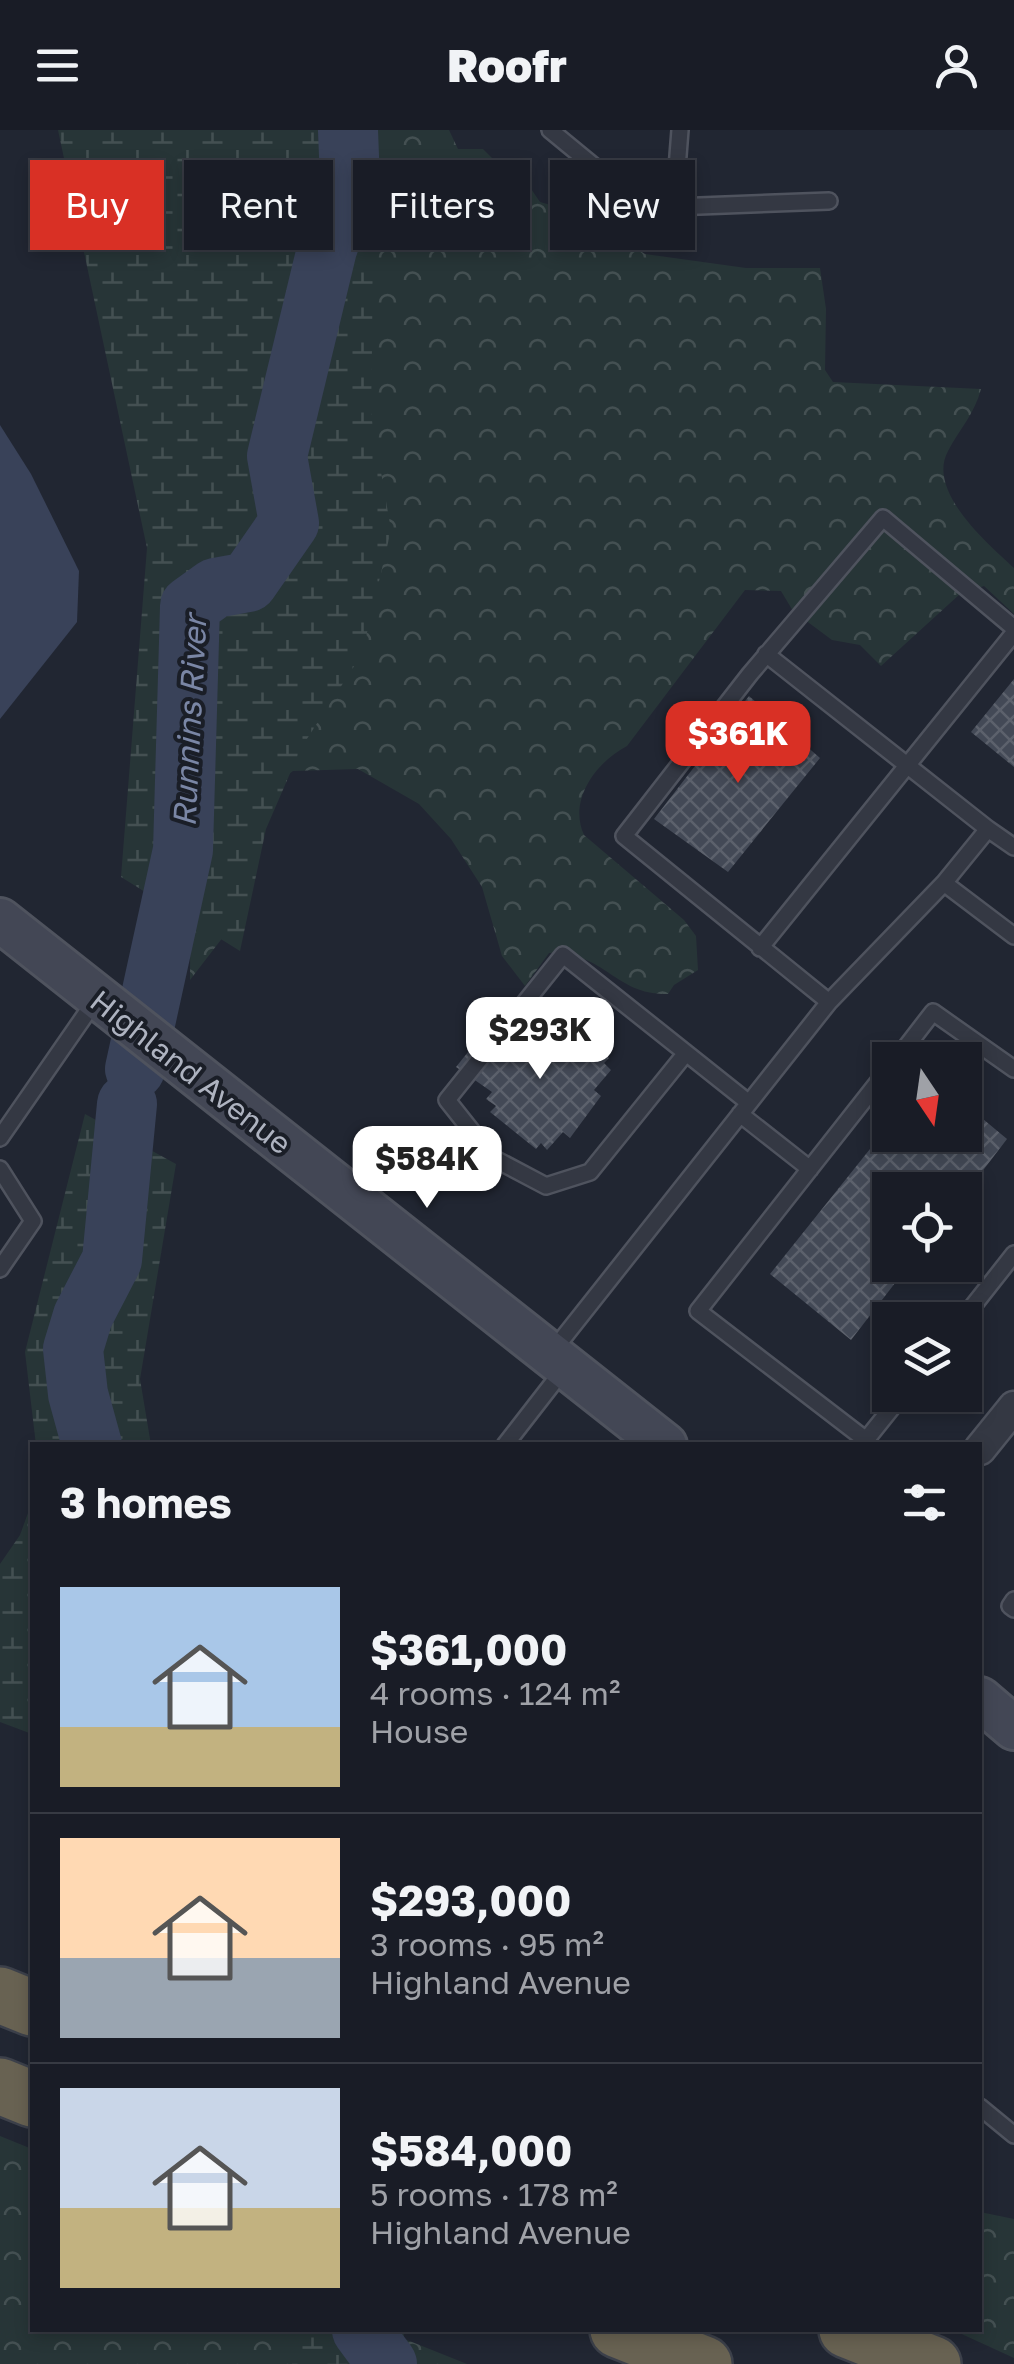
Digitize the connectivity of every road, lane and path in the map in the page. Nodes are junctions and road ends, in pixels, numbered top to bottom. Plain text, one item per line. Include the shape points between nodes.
1 (550, 130) edge
2 (680, 130) edge
3 (586, 160) edge
4 (678, 160) edge
5 (828, 201) dead end
6 (695, 206) edge
7 (1014, 630) edge
8 (766, 654) junction
9 (907, 765) junction
10 (988, 829) junction
11 (1014, 847) edge
12 (944, 883) junction
13 (0, 920) edge
14 (1014, 936) edge
15 (760, 948) junction
16 (97, 998) junction
17 (829, 1002) junction
18 (910, 1042) edge
19 (976, 1042) edge
20 (982, 1046) edge
21 (686, 1052) junction
22 (1014, 1069) edge
23 (872, 1090) edge
24 (745, 1109) junction
25 (0, 1138) edge
26 (0, 1169) edge
27 (810, 1169) junction
28 (1014, 1254) edge
29 (0, 1270) edge
30 (976, 1302) edge
31 (558, 1359) junction
32 (1014, 1407) edge
33 (888, 1412) edge
34 (507, 1442) edge
35 (660, 1442) edge
36 (982, 1447) edge
37 (1014, 1600) edge
38 (1014, 1608) edge
39 (982, 1701) edge
40 (1014, 1728) edge
41 (0, 1995) edge
42 (30, 2007) edge
43 (0, 2086) edge
44 (30, 2098) edge
45 (982, 2109) edge
46 (1014, 2135) edge
47 (623, 2332) edge
48 (852, 2332) edge
49 (704, 2364) edge
50 (934, 2364) edge

1 - 3 lane
2 - 4 lane
5 - 6 lane
7 - 8 lane via 883,518
7 - 9 lane
8 - 9 lane
8 - 15 lane via 624,836
9 - 10 lane
9 - 15 lane
10 - 11 lane
10 - 12 lane
12 - 14 lane
12 - 17 lane
13 - 16 main road, Highland Avenue
15 - 17 lane
16 - 25 lane
16 - 31 main road, Highland Avenue
17 - 24 lane
18 - 19 lane via 934,1012
20 - 22 lane
21 - 21 lane via 590,1172 546,1186 493,1158 447,1100 563,955
21 - 24 lane
23 - 27 lane
24 - 27 lane
24 - 31 lane
26 - 29 lane via 33,1221
27 - 33 lane via 698,1310 866,1440
28 - 30 lane
31 - 34 lane
31 - 35 main road, Highland Avenue
32 - 36 street
37 - 38 lane
39 - 40 main road
41 - 42 highway
43 - 44 highway
45 - 46 lane
47 - 49 highway
48 - 50 highway

